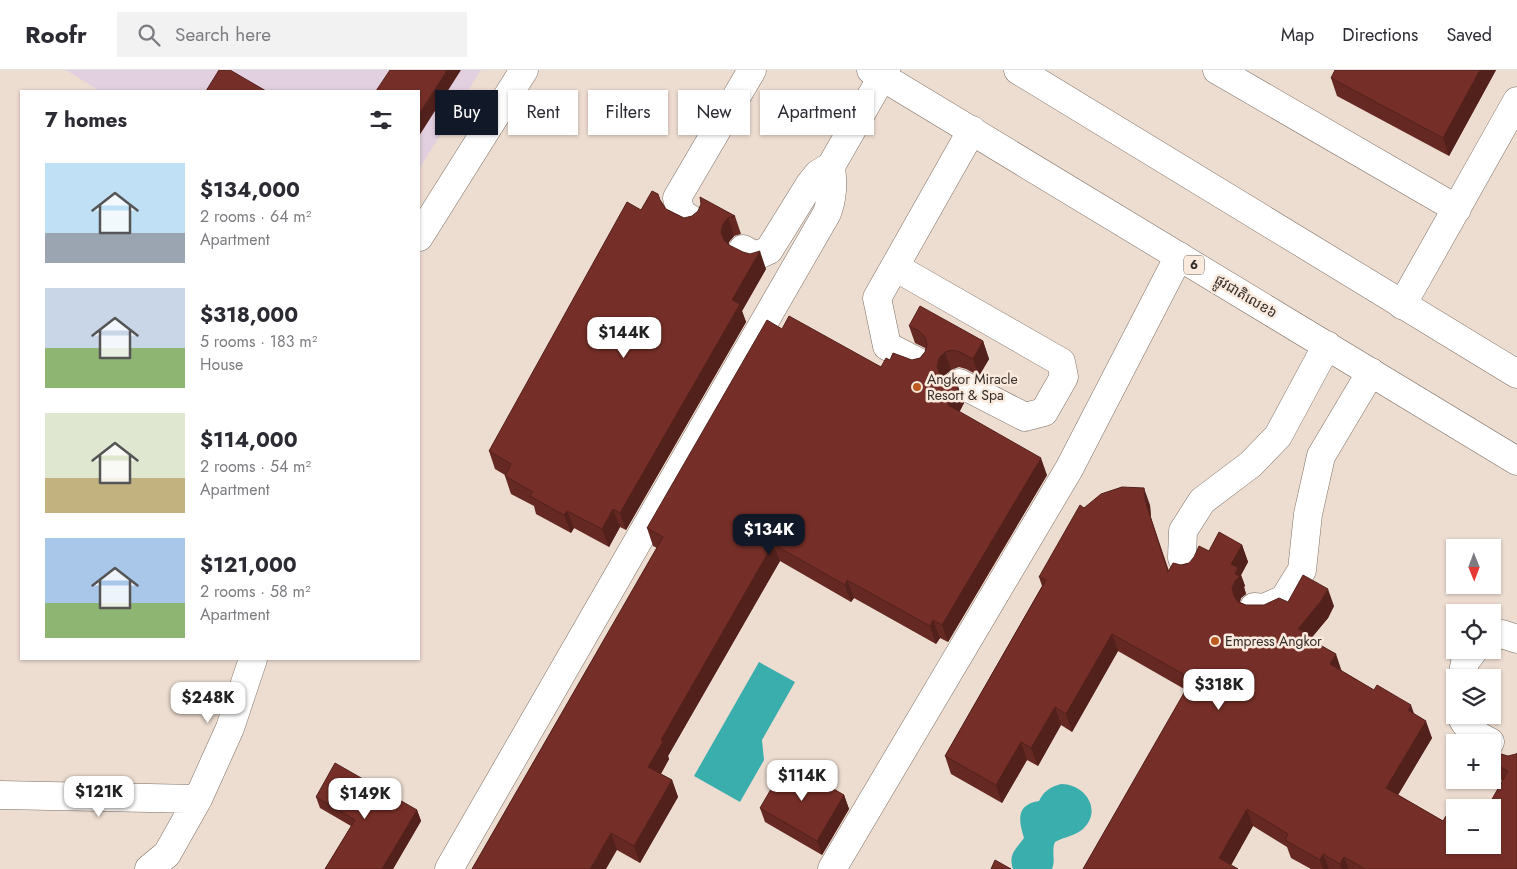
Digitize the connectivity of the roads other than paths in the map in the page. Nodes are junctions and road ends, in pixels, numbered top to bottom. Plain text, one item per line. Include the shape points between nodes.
1 (524, 70) edge
2 (752, 70) edge
3 (1018, 70) edge
4 (1217, 70) edge
5 (880, 72) edge
6 (1517, 101) edge
7 (972, 130) junction
8 (831, 166) junction
9 (1457, 209) junction
10 (692, 220) edge
11 (420, 235) edge
12 (743, 249) dead end
13 (1179, 256) junction
14 (894, 268) junction
15 (1402, 304) junction
16 (1327, 345) junction
17 (918, 362) edge
18 (1371, 372) junction
19 (1517, 374) edge
20 (959, 383) dead end
21 (1517, 461) edge
22 (1187, 567) edge
23 (1254, 607) edge
24 (1501, 634) edge
25 (1517, 640) edge
26 (253, 660) edge
27 (1466, 724) edge
28 (1475, 734) edge
29 (0, 795) edge
30 (198, 799) junction
31 (150, 869) edge
32 (449, 869) edge
33 (832, 869) edge

1 - 11 main road
2 - 10 main road via 677,198 681,213
3 - 15 main road
4 - 9 main road
5 - 7 main road, ផ្លូវជាតិលេខ៦ / 6
5 - 8 main road
6 - 9 main road
7 - 13 main road, ផ្លូវជាតិលេខ៦ / 6
7 - 14 main road
8 - 12 main road via 810,184 769,250 756,256
8 - 32 main road via 834,187 827,214
9 - 15 main road
13 - 16 main road, ផ្លូវជាតិលេខ៦ / 6
13 - 33 main road via 1069,468
14 - 17 main road via 877,298 887,346
14 - 20 main road via 1062,362 1064,377 1044,412 1025,417
15 - 19 main road
16 - 18 main road, ផ្លូវជាតិលេខ៦ / 6
16 - 22 main road via 1278,436 1251,464 1202,500 1183,532 1182,558
18 - 21 main road, ផ្លូវជាតិលេខ៦ / 6
18 - 23 main road via 1321,456 1308,514 1302,570 1284,599 1264,608
24 - 25 main road
26 - 30 main road via 230,728
27 - 28 main road
29 - 30 main road
30 - 31 main road via 167,854

